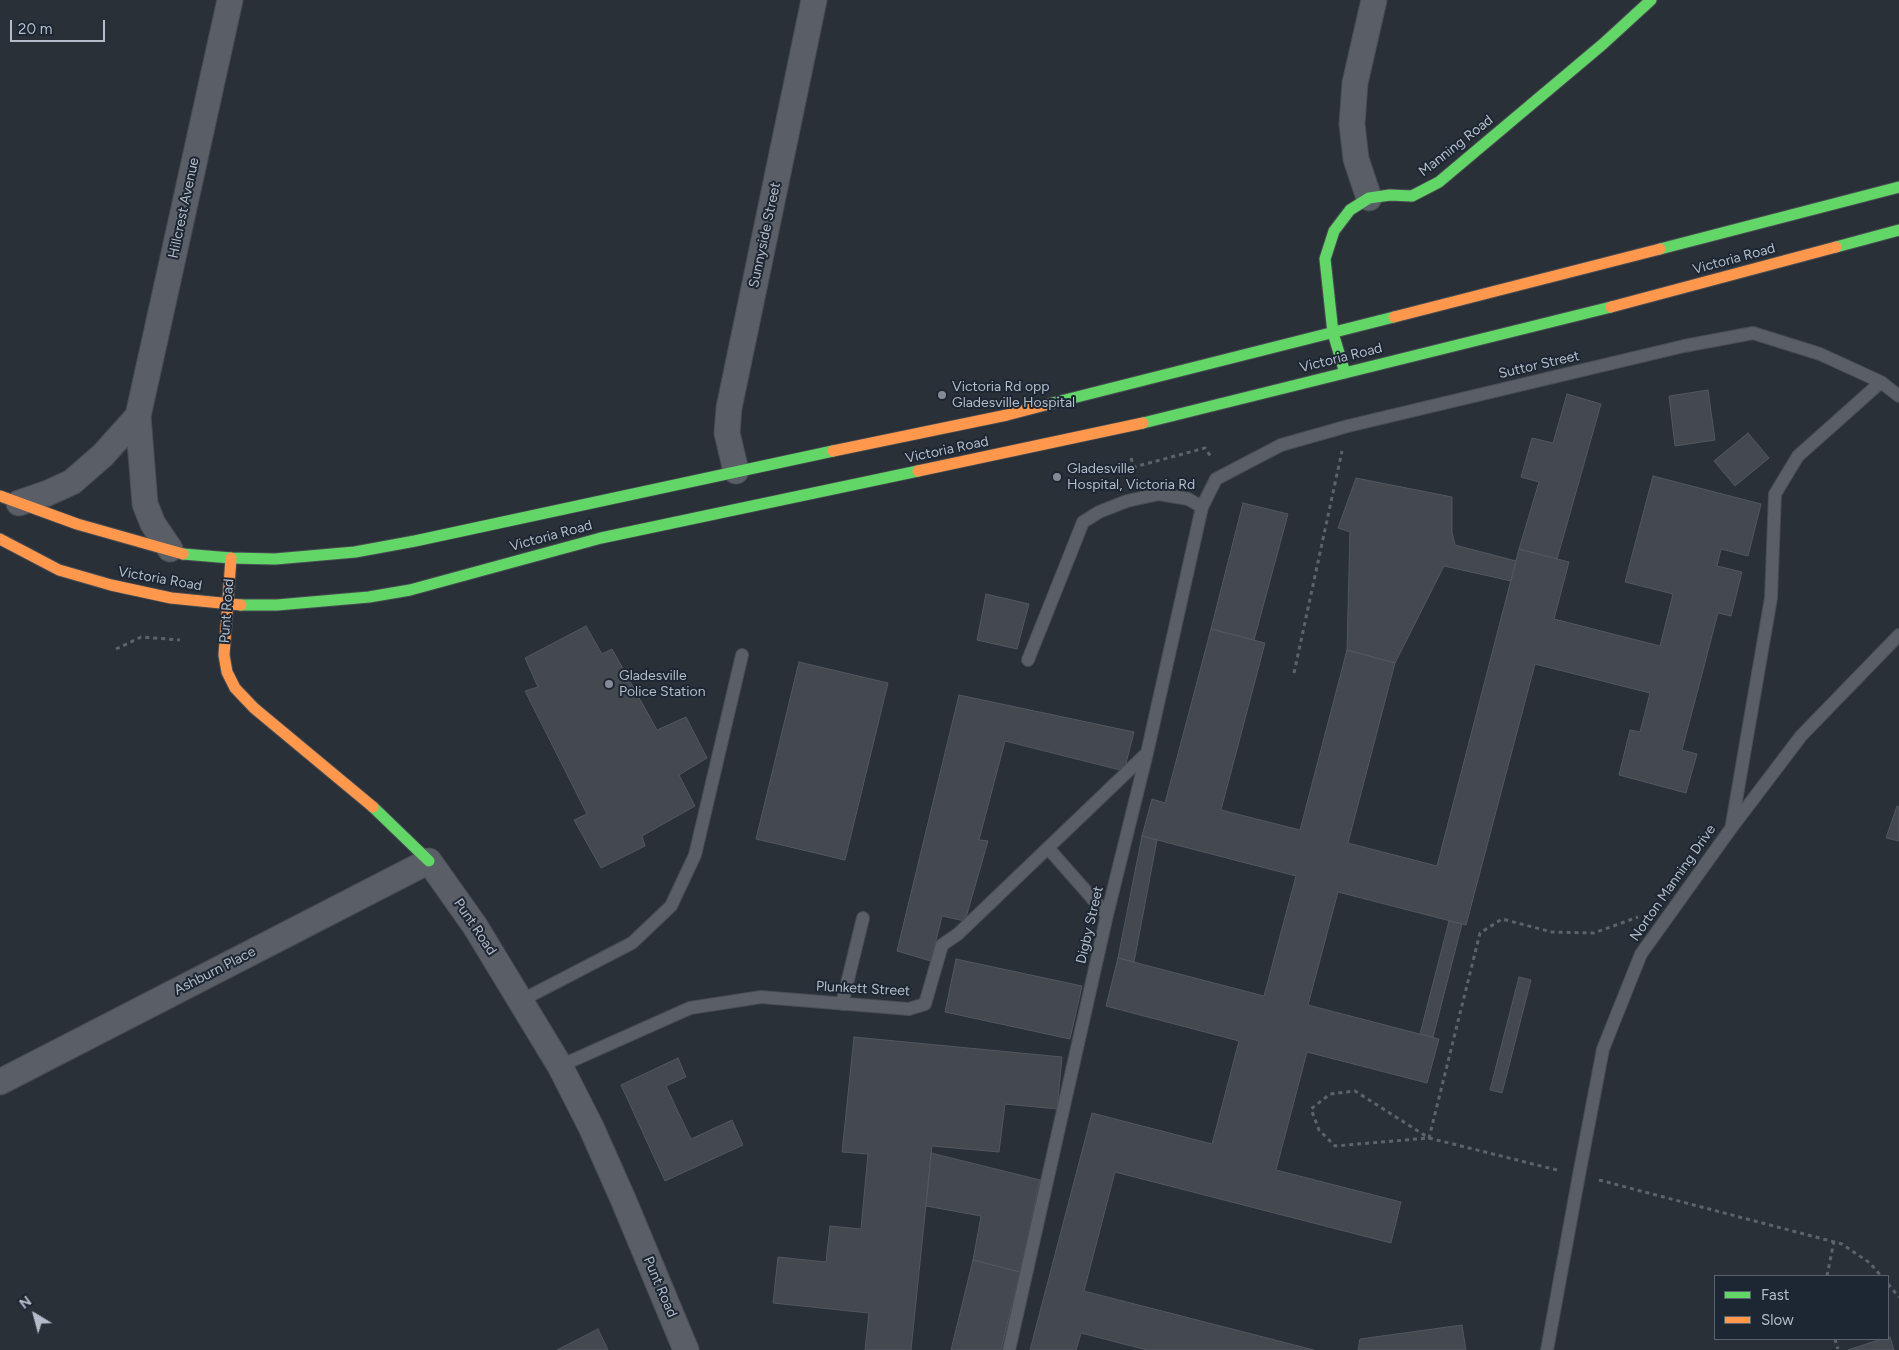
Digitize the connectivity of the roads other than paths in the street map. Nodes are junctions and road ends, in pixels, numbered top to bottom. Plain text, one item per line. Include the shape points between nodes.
1 (230, 0) edge
2 (814, 0) edge
3 (1374, 0) edge
4 (1651, 0) edge
5 (1899, 187) edge
6 (1369, 198) junction
7 (1899, 230) edge
8 (1333, 333) junction
9 (1345, 373) junction
10 (1881, 382) junction
11 (1899, 396) edge
12 (138, 416) junction
13 (736, 471) junction
14 (9, 499) edge
15 (1202, 507) junction
16 (0, 539) edge
17 (170, 549) junction
18 (231, 558) junction
19 (228, 605) junction
20 (1899, 635) edge
21 (742, 655) dead end
22 (1028, 660) dead end
23 (1147, 753) junction
24 (1732, 827) junction
25 (1048, 848) junction
26 (429, 861) junction
27 (1107, 915) junction
28 (863, 918) dead end
29 (522, 1000) junction
30 (842, 1004) junction
31 (560, 1066) junction
32 (0, 1082) edge
33 (686, 1350) edge
34 (1009, 1350) edge
35 (1547, 1350) edge

1 - 12 street, Hillcrest Avenue
2 - 13 street, Sunnyside Street via 729,408 727,433
3 - 6 street via 1355,83 1352,124 1356,158
4 - 6 main road, Manning Road via 1439,182 1412,196
5 - 8 main road, Victoria Road
6 - 8 main road, Manning Road via 1350,210 1334,231 1325,259
7 - 9 main road, Victoria Road
8 - 9 main road, Manning Road
8 - 13 main road, Victoria Road via 1007,415
9 - 19 main road, Victoria Road via 1134,425 601,538 410,590 292,604
10 - 11 lane, Suttor Street
10 - 15 lane, Suttor Street via 1820,354 1753,333 1684,346 1281,445 1216,479
10 - 24 lane via 1798,456 1775,494 1771,598
12 - 14 street via 103,455 72,482 48,493
12 - 17 street via 144,504
13 - 18 main road, Victoria Road via 355,552
14 - 17 main road, Victoria Road via 109,534
15 - 22 lane via 1188,499 1159,494 1127,501 1083,522
15 - 23 lane, Digby Street
16 - 19 main road, Victoria Road via 59,570 171,598
17 - 18 main road, Victoria Road via 184,554
18 - 19 main road, Punt Road
19 - 26 main road, Punt Road via 224,655 226,672 235,688 254,708 382,815
20 - 24 lane, Norton Manning Drive via 1801,736
21 - 29 lane via 695,855 671,906 632,943
23 - 25 lane, Plunkett Street
23 - 27 lane, Digby Street
24 - 35 lane, Norton Manning Drive via 1641,954 1604,1049
25 - 27 lane
25 - 30 lane, Plunkett Street via 958,934 942,945 925,1004 909,1009
26 - 29 street, Punt Road via 476,926
26 - 32 street, Ashburn Place
27 - 34 lane, Digby Street
28 - 30 lane
29 - 31 street, Punt Road
30 - 31 lane, Plunkett Street via 761,997 690,1008
31 - 33 street, Punt Road via 623,1199

